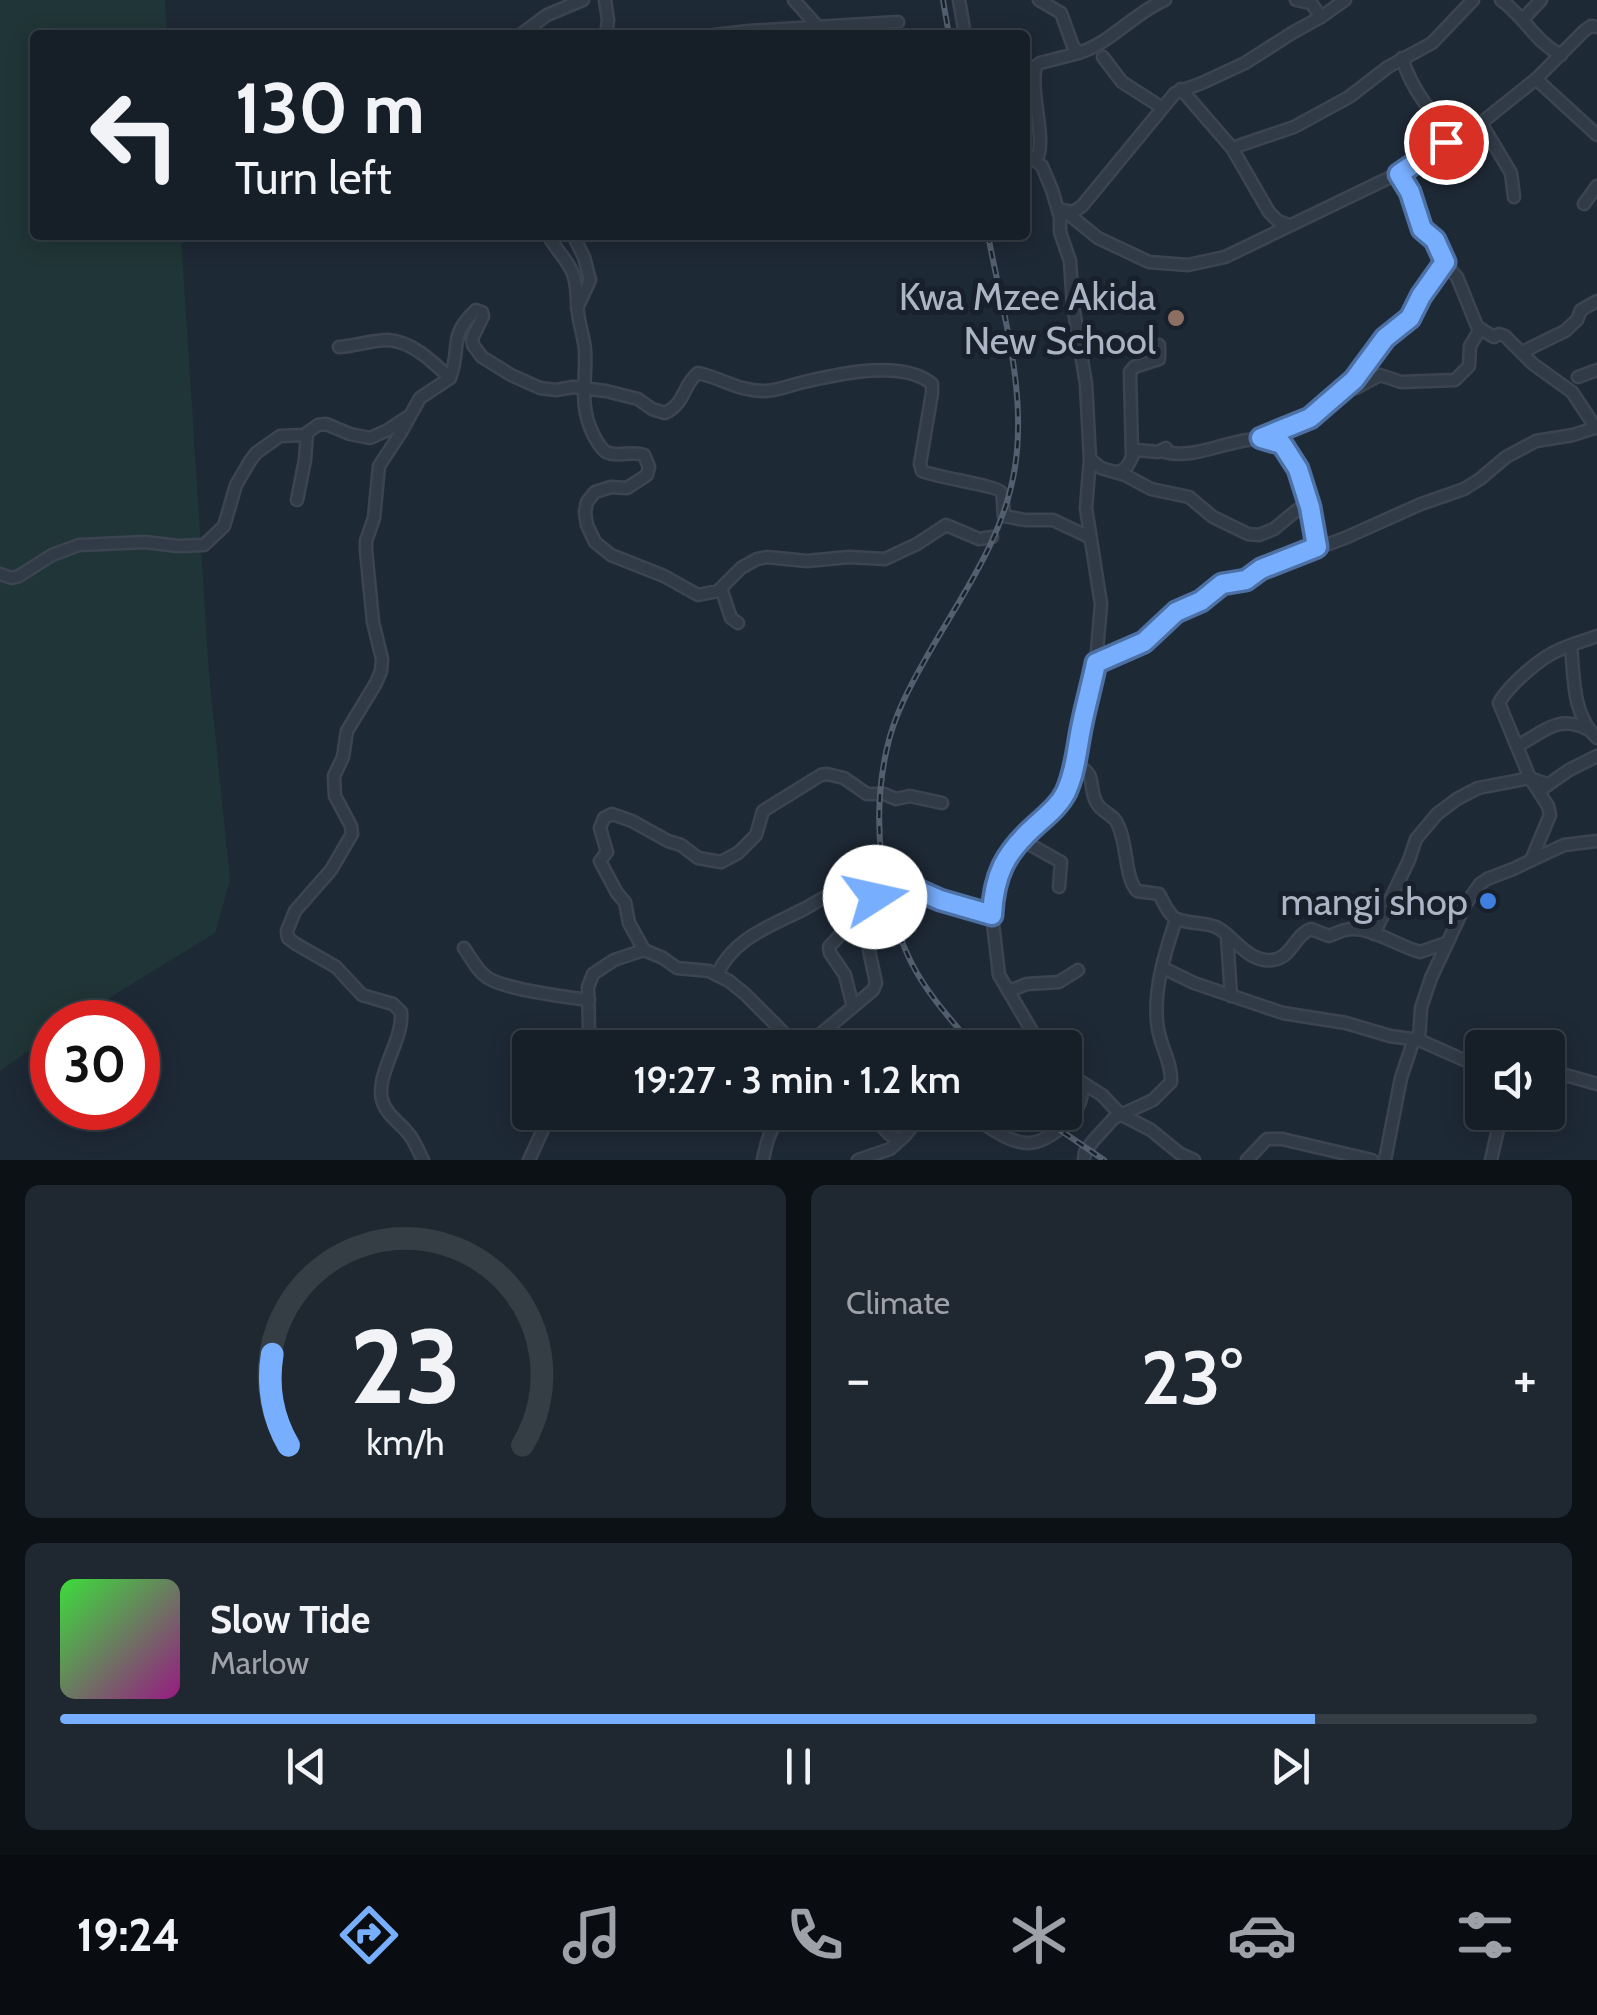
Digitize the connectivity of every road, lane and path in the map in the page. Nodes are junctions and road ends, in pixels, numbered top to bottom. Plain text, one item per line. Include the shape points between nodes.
1 (552, 0) edge
2 (584, 0) edge
3 (605, 0) edge
4 (794, 0) edge
5 (959, 0) edge
6 (1039, 0) edge
7 (1165, 0) edge
8 (1296, 0) edge
9 (1345, 0) edge
10 (1472, 0) edge
11 (1501, 0) edge
12 (1541, 0) edge
13 (560, 10) junction
14 (1321, 18) junction
15 (1523, 19) junction
16 (898, 22) dead end
17 (818, 26) junction
18 (1597, 27) edge
19 (526, 30) edge
20 (607, 30) edge
21 (772, 30) edge
22 (964, 30) edge
23 (1079, 53) junction
24 (1560, 55) junction
25 (1103, 57) dead end
26 (1402, 58) junction
27 (1536, 79) junction
28 (1181, 89) junction
29 (1161, 107) junction
30 (1481, 123) junction
31 (1597, 135) edge
32 (1458, 138) junction
33 (1232, 148) junction
34 (1030, 156) edge
35 (1036, 161) junction
36 (1399, 174) junction
37 (1597, 186) edge
38 (1514, 196) dead end
39 (1584, 204) dead end
40 (1062, 210) junction
41 (1288, 225) junction
42 (551, 240) edge
43 (576, 240) edge
44 (1445, 262) junction
45 (1597, 300) edge
46 (577, 308) junction
47 (1478, 328) junction
48 (1159, 345) dead end
49 (339, 347) dead end
50 (1522, 352) junction
51 (1597, 370) edge
52 (1578, 377) dead end
53 (450, 378) junction
54 (583, 388) junction
55 (1344, 389) junction
56 (410, 416) junction
57 (1596, 428) edge
58 (307, 433) junction
59 (1261, 438) junction
60 (1132, 456) junction
61 (1090, 459) junction
62 (1116, 472) junction
63 (297, 500) dead end
64 (1310, 507) junction
65 (992, 537) dead end
66 (1089, 537) junction
67 (1317, 547) junction
68 (0, 574) edge
69 (721, 588) junction
70 (738, 623) dead end
71 (1597, 636) edge
72 (1571, 646) junction
73 (1096, 663) junction
74 (1587, 729) junction
75 (1597, 738) edge
76 (1518, 746) junction
77 (1597, 756) edge
78 (1076, 764) junction
79 (1530, 778) junction
80 (1543, 788) junction
81 (942, 803) dead end
82 (1020, 839) junction
83 (1597, 840) edge
84 (1532, 859) junction
85 (1059, 888) dead end
86 (876, 894) junction
87 (992, 915) junction
88 (1176, 919) junction
89 (1374, 934) junction
90 (1227, 936) junction
91 (1446, 942) junction
92 (464, 948) dead end
93 (644, 950) junction
94 (1163, 968) junction
95 (1078, 970) dead end
96 (717, 975) junction
97 (1009, 991) junction
98 (1231, 996) junction
99 (589, 1000) junction
100 (853, 1008) junction
101 (589, 1030) edge
102 (783, 1030) edge
103 (825, 1030) edge
104 (1032, 1030) edge
105 (1416, 1040) junction
106 (1465, 1061) edge
107 (1565, 1075) edge
108 (1082, 1083) edge
109 (1597, 1084) edge
110 (1120, 1114) junction
111 (543, 1130) edge
112 (770, 1130) edge
113 (885, 1130) edge
114 (910, 1130) edge
115 (996, 1130) edge
116 (1060, 1130) edge
117 (1498, 1130) edge
118 (900, 1140) junction
119 (423, 1160) edge
120 (529, 1160) edge
121 (763, 1160) edge
122 (858, 1160) edge
123 (1084, 1160) edge
124 (1194, 1160) edge
125 (1246, 1160) edge
126 (1372, 1160) edge
127 (1385, 1160) edge
128 (1491, 1160) edge

1 - 13 street
2 - 13 street
3 - 20 street
4 - 17 street
5 - 22 street
6 - 23 street via 1061,13
7 - 23 street
8 - 14 street via 1311,4
9 - 14 street
10 - 26 street via 1432,43
11 - 15 street
12 - 15 street
13 - 19 street
14 - 28 street
15 - 24 street
16 - 17 street
17 - 21 street
18 - 24 street via 1584,30
23 - 35 street via 1036,66
24 - 27 street
25 - 29 street via 1122,82
26 - 32 street via 1434,117
26 - 33 street via 1294,127
27 - 30 street
27 - 31 street
28 - 29 street
28 - 33 street
29 - 40 street via 1082,206
30 - 32 street
30 - 38 street via 1511,172
32 - 36 street
33 - 41 street via 1270,212
34 - 35 street
35 - 40 street
36 - 41 street
36 - 44 street via 1422,229
37 - 39 street
40 - 41 street via 1116,248 1162,264 1225,257
40 - 61 street
42 - 46 street via 573,274
43 - 46 street via 590,280
44 - 47 street
44 - 55 street via 1410,318
45 - 50 street via 1565,331
46 - 54 street
47 - 50 street via 1505,336
47 - 55 street via 1469,366 1455,380 1380,376
48 - 60 street via 1159,359 1130,372
49 - 53 street via 402,343
50 - 57 street via 1572,392
51 - 52 street
53 - 54 street via 457,332 476,310 482,316 472,342 482,357 540,388
53 - 56 street via 420,398
54 - 66 street via 638,399 665,413 698,373 770,391 862,373 907,372 932,384 922,471 996,487 1004,516 1053,520
54 - 69 street via 590,427 604,451 636,452 649,466 627,488 595,492 587,502 594,542 693,594
55 - 59 street via 1310,418
56 - 58 street via 370,438 326,424
56 - 119 street via 379,466 366,542 382,659 376,684 347,731 334,776 352,834 287,931 362,995 401,1012 380,1098
57 - 67 street via 1536,441 1464,488
58 - 63 street
58 - 68 street via 282,436 256,453 236,485 224,526 204,545 80,545 20,576
59 - 60 street via 1204,452 1140,449
59 - 64 street via 1282,444
60 - 62 street
61 - 62 street
61 - 66 street
62 - 64 street via 1190,497 1213,517 1254,535
64 - 67 street
65 - 69 street via 946,524 884,559 767,557 745,565
66 - 73 street via 1101,604
67 - 73 street via 1222,584 1144,642
69 - 70 street
71 - 72 street
72 - 74 street
72 - 76 street via 1550,654 1501,697 1500,711
73 - 78 street
74 - 75 street
74 - 76 street via 1562,722
76 - 79 street
77 - 80 street
78 - 82 street via 1058,805
78 - 88 street via 1091,776 1098,805 1116,822 1130,884 1159,894
79 - 80 street
79 - 89 street via 1466,793 1437,814 1416,839
80 - 84 street via 1550,815
81 - 93 street via 867,794 836,774 820,775 763,811 756,835 717,862 608,815 600,828 607,850 600,861
82 - 85 street via 1061,862
82 - 87 street via 1001,869
83 - 84 street
84 - 91 street via 1480,884
86 - 87 street via 886,885 904,884
86 - 96 street via 866,885 844,887 779,919 740,944
86 - 100 street via 870,950 876,983
86 - 100 street via 829,947
87 - 97 street via 998,975
88 - 90 street via 1212,925
88 - 94 street
89 - 90 street via 1351,929 1329,936 1307,929 1274,960 1247,952
89 - 91 street via 1420,952
90 - 98 street
91 - 105 street
92 - 99 street via 493,981
93 - 96 street via 677,968
93 - 99 street via 599,968
94 - 98 street
94 - 110 street via 1157,1024 1172,1082 1153,1100
95 - 97 street via 1059,982
96 - 102 street
97 - 104 street
98 - 105 street
99 - 101 street
100 - 103 street
105 - 106 street
105 - 127 street via 1401,1078
107 - 109 street
108 - 110 street
110 - 123 street via 1092,1141
110 - 124 street
111 - 120 street
112 - 121 street
113 - 118 street
114 - 118 street
115 - 116 street via 1031,1144
117 - 128 street
118 - 122 street
125 - 126 street via 1267,1139 1282,1139

